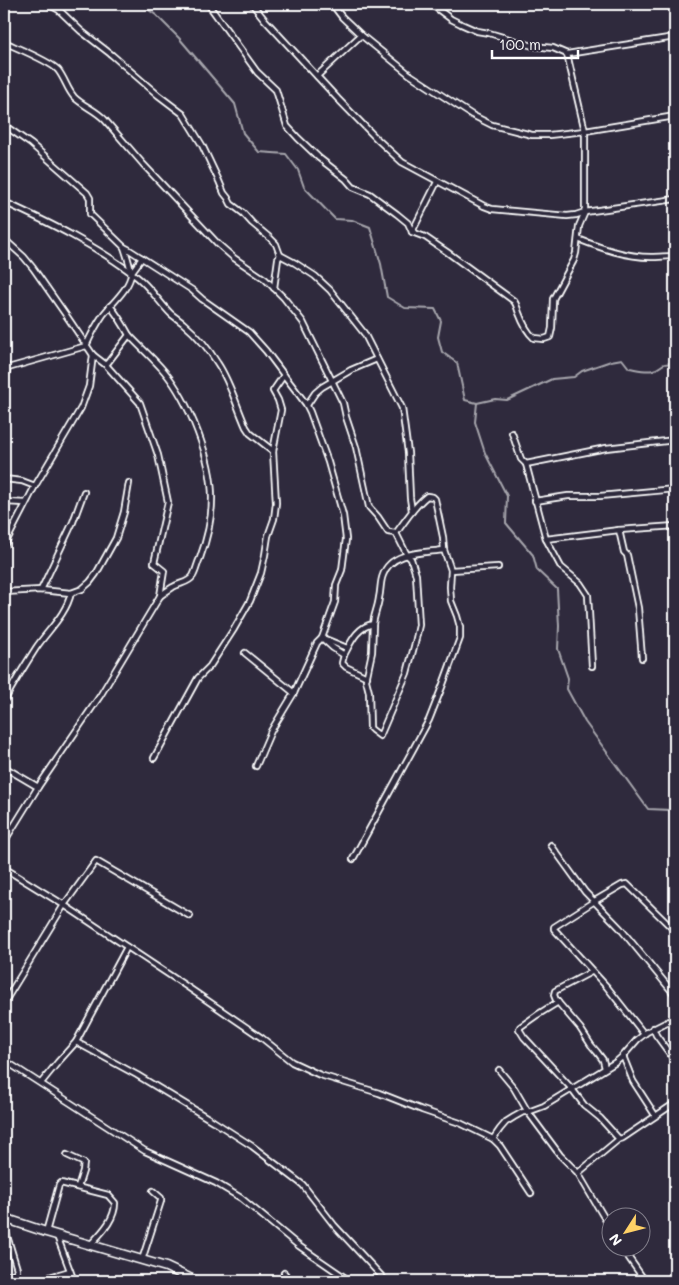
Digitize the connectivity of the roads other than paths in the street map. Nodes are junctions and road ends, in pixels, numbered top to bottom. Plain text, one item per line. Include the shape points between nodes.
1 (48, 4) edge
2 (208, 4) edge
3 (252, 4) edge
4 (332, 4) edge
5 (431, 4) edge
6 (360, 35) junction
7 (675, 38) edge
8 (4, 42) edge
9 (567, 54) junction
10 (317, 76) junction
11 (675, 116) edge
12 (4, 125) edge
13 (585, 131) junction
14 (437, 182) junction
15 (675, 199) edge
16 (4, 202) edge
17 (585, 212) junction
18 (412, 232) junction
19 (4, 239) edge
20 (578, 239) junction
21 (124, 247) junction
22 (280, 255) junction
23 (675, 256) edge
24 (142, 258) junction
25 (131, 273) junction
26 (274, 288) junction
27 (110, 306) junction
28 (129, 335) junction
29 (86, 346) junction
30 (93, 356) junction
31 (377, 360) junction
32 (4, 361) edge
33 (106, 365) junction
34 (8, 368) junction
35 (284, 375) junction
36 (333, 380) junction
37 (4, 382) edge
38 (307, 405) junction
39 (512, 433) dead end
40 (675, 440) edge
41 (273, 451) junction
42 (526, 464) junction
43 (4, 479) edge
44 (129, 483) dead end
45 (35, 486) junction
46 (675, 489) edge
47 (84, 492) dead end
48 (535, 501) junction
49 (4, 502) edge
50 (26, 503) junction
51 (412, 511) junction
52 (675, 526) edge
53 (619, 530) junction
54 (396, 534) junction
55 (546, 539) junction
56 (4, 546) edge
57 (444, 550) junction
58 (407, 556) junction
59 (498, 567) dead end
60 (451, 570) junction
61 (41, 590) junction
62 (4, 592) edge
63 (71, 593) junction
64 (160, 596) junction
65 (373, 624) junction
66 (322, 638) junction
67 (347, 648) junction
68 (245, 652) dead end
69 (344, 655) junction
70 (642, 658) dead end
71 (592, 666) dead end
72 (367, 677) junction
73 (294, 693) junction
74 (4, 701) edge
75 (154, 758) dead end
76 (256, 766) dead end
77 (4, 767) edge
78 (38, 787) junction
79 (4, 842) edge
80 (551, 845) dead end
81 (353, 859) dead end
82 (4, 868) edge
83 (593, 902) junction
84 (64, 905) junction
85 (190, 916) dead end
86 (675, 931) edge
87 (127, 947) junction
88 (591, 972) junction
89 (675, 995) edge
90 (558, 1002) junction
91 (4, 1003) edge
92 (675, 1018) edge
93 (653, 1028) junction
94 (644, 1034) junction
95 (76, 1042) junction
96 (623, 1056) junction
97 (4, 1060) edge
98 (675, 1062) edge
99 (606, 1068) junction
100 (499, 1070) dead end
101 (41, 1083) junction
102 (572, 1089) junction
103 (675, 1102) edge
104 (528, 1112) junction
105 (655, 1115) junction
106 (493, 1139) junction
107 (619, 1139) junction
108 (66, 1156) dead end
109 (578, 1173) junction
110 (78, 1187) junction
111 (153, 1191) dead end
112 (531, 1193) dead end
113 (602, 1213) edge
114 (4, 1218) edge
115 (4, 1226) edge
116 (46, 1232) junction
117 (57, 1236) junction
118 (90, 1245) junction
119 (629, 1258) edge
120 (142, 1260) junction
121 (70, 1270) junction
122 (284, 1273) dead end
123 (4, 1278) edge
124 (36, 1281) edge
125 (74, 1281) edge
126 (196, 1281) edge
127 (291, 1281) edge
128 (350, 1281) edge
129 (386, 1281) edge
130 (645, 1281) edge

1 - 22 street via 182,114 202,145 231,204 276,244
2 - 18 street via 257,72 276,90 287,126 353,186 370,194 408,223
3 - 10 street
4 - 6 street
5 - 9 street via 456,22 477,31
6 - 10 street
6 - 13 street via 409,74 492,125 532,135
7 - 9 street
8 - 26 street via 52,65 73,95 105,120 218,244
9 - 13 street
10 - 14 street via 402,162
11 - 13 street
12 - 21 street via 31,144 87,194 90,214
13 - 17 street
14 - 17 street via 492,209 567,216
14 - 18 street
15 - 17 street
16 - 25 street via 92,247
17 - 20 street
18 - 20 street via 425,237 514,301 530,335 544,339 550,337 552,328 552,299 574,260
19 - 29 street via 34,268
20 - 23 street via 628,255
21 - 24 street
21 - 25 street
22 - 26 street
22 - 31 street via 315,276 330,290 364,334
24 - 25 street
24 - 35 street via 249,332
25 - 27 street
25 - 41 street via 197,336 214,357 246,427
26 - 36 street via 304,322
27 - 28 street
27 - 29 street
28 - 33 street
28 - 64 street via 164,371 192,417 210,479 210,517 204,546 192,576
29 - 30 street
29 - 34 street
30 - 33 street
30 - 45 street via 89,386 81,408
31 - 36 street
31 - 51 street via 402,408
32 - 34 street
33 - 64 street via 140,402 163,475 168,502 154,563 164,571
34 - 37 street
35 - 38 street
35 - 41 street via 273,391 281,410
36 - 38 street via 315,393
36 - 54 street via 356,447 369,507 388,532
38 - 66 street via 328,462 343,515 346,539 335,602
39 - 42 street
40 - 42 street via 606,448
41 - 75 street via 274,519 250,601 210,666 198,678
42 - 48 street
43 - 45 street
44 - 63 street via 121,524 104,561 90,582
45 - 50 street
46 - 48 street
47 - 61 street
48 - 55 street
49 - 50 street
50 - 56 street
51 - 54 street
51 - 57 street via 427,496 435,499
52 - 53 street
53 - 55 street
53 - 70 street via 638,608
54 - 58 street
55 - 71 street via 561,567 588,595
57 - 58 street
57 - 60 street
58 - 65 street via 391,562 383,574
58 - 72 street via 416,574 419,625 407,673 380,736 370,728
59 - 60 street
60 - 81 street via 451,601 460,627 460,638 429,720
61 - 62 street
61 - 63 street
63 - 74 street via 61,615 36,647
64 - 78 street via 100,696
65 - 67 street via 359,630
65 - 72 street
66 - 67 street
66 - 69 street
66 - 73 street
67 - 69 street
68 - 73 street
69 - 72 street via 342,663 346,667
73 - 76 street via 271,731
77 - 78 street
78 - 79 street
80 - 83 street
82 - 84 street
83 - 86 street via 626,884
83 - 88 street via 554,929
83 - 89 street via 620,928
84 - 85 street via 96,860
84 - 87 street
84 - 91 street
87 - 95 street
87 - 106 street via 262,1038 292,1062 320,1075 460,1123
88 - 90 street via 555,992
88 - 94 street
90 - 99 street via 598,1052
90 - 102 street via 519,1029
92 - 93 street
93 - 94 street
93 - 98 street
94 - 96 street
95 - 101 street
95 - 129 street via 213,1121 303,1185 334,1225
96 - 99 street
96 - 105 street via 633,1081
97 - 101 street
99 - 102 street
100 - 104 street
101 - 128 street via 145,1151 242,1198 299,1246
102 - 104 street
102 - 107 street
103 - 105 street
104 - 106 street via 506,1122
104 - 109 street via 560,1155
105 - 107 street
106 - 112 street
107 - 109 street
108 - 110 street via 82,1162 84,1166
109 - 113 street
110 - 116 street via 59,1185
110 - 118 street via 108,1195 115,1203 109,1222
111 - 120 street via 161,1202
114 - 116 highway
115 - 123 street via 17,1270
116 - 117 highway
117 - 118 highway
117 - 121 street
118 - 120 highway
119 - 130 street
120 - 126 highway
121 - 124 street
121 - 125 street
122 - 127 street

